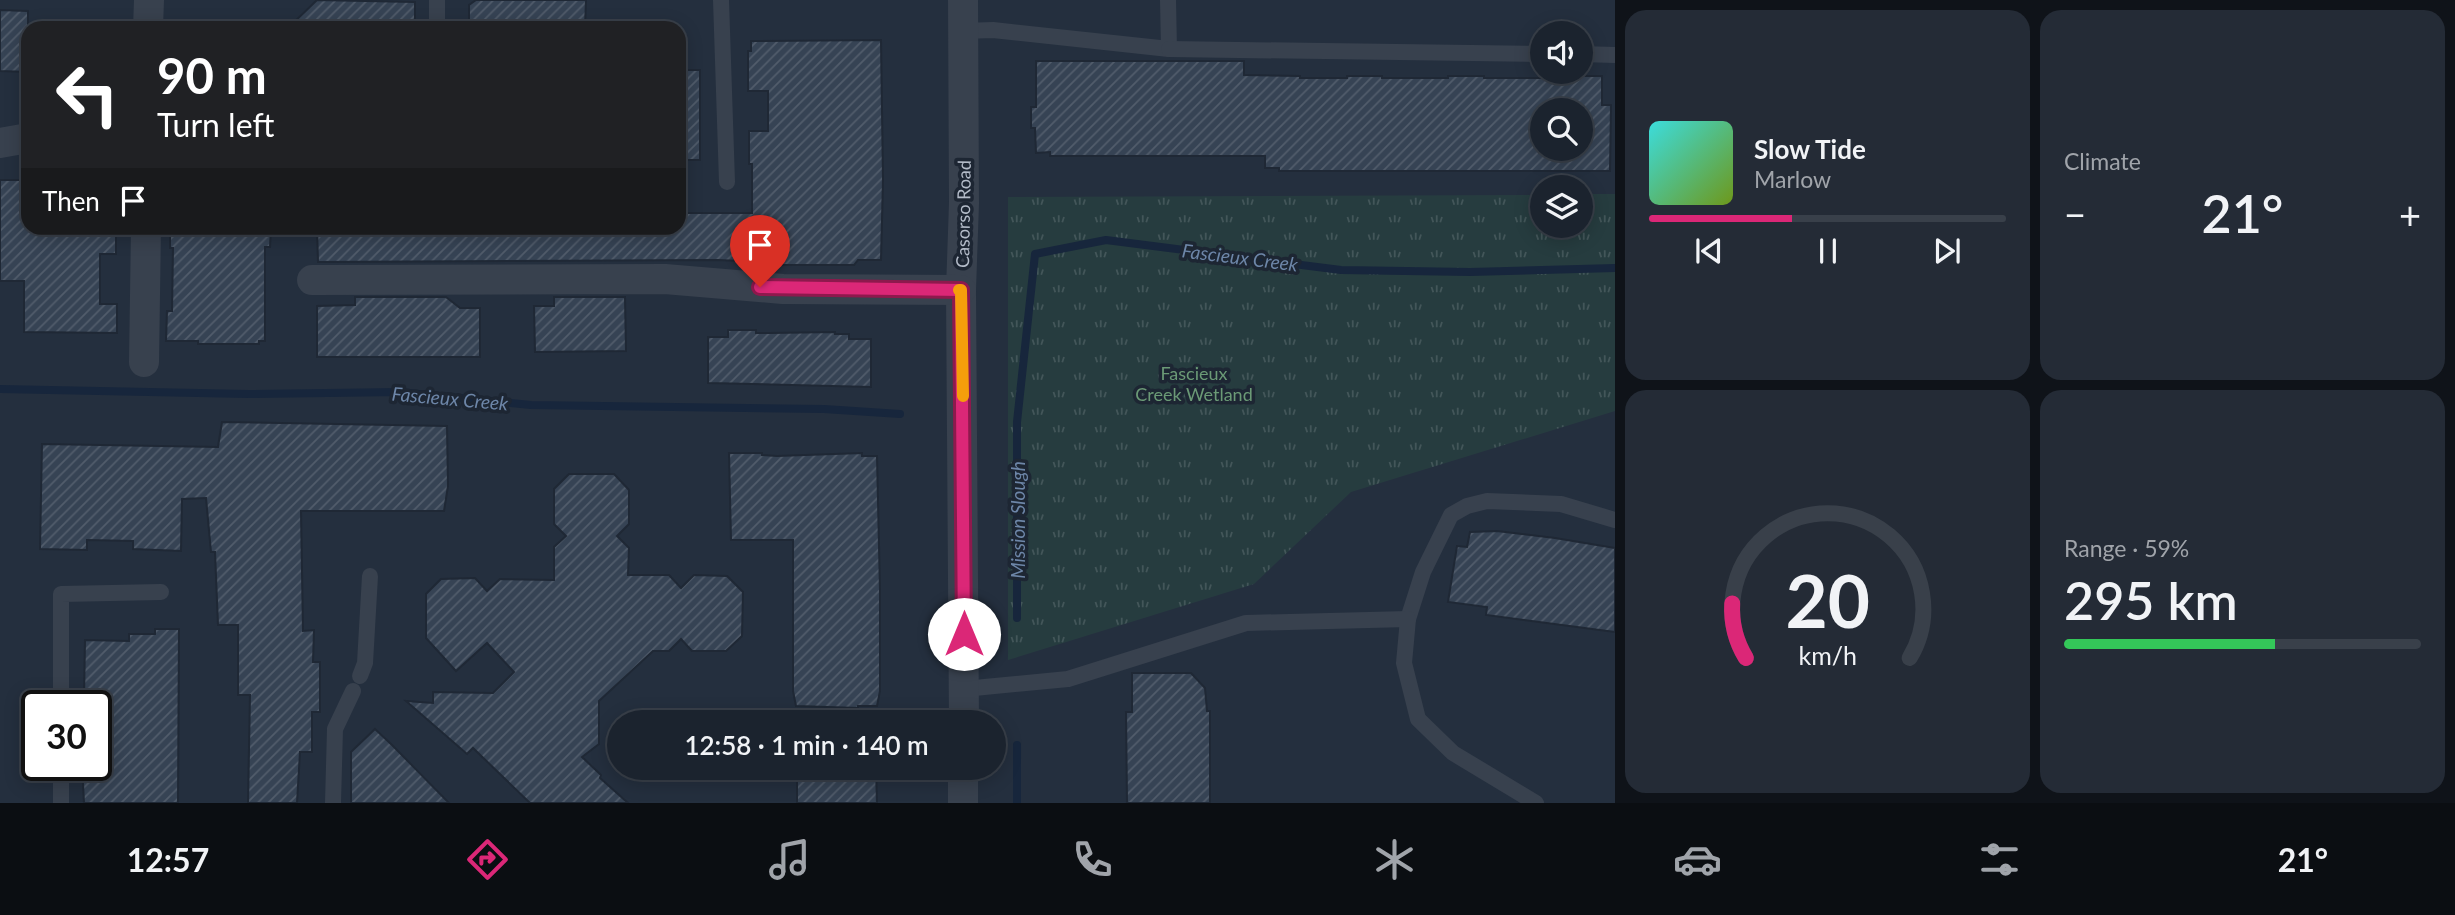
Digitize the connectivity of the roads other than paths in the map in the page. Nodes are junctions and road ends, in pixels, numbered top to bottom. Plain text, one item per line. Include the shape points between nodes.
1 (149, 0) edge
2 (437, 0) edge
3 (721, 0) edge
4 (963, 0) edge
5 (1168, 0) edge
6 (148, 21) edge
7 (437, 21) edge
8 (963, 31) junction
9 (1169, 49) junction
10 (1530, 54) edge
11 (1593, 54) edge
12 (1615, 55) edge
13 (21, 140) edge
14 (0, 144) edge
15 (727, 182) dead end
16 (146, 235) edge
17 (312, 280) dead end
18 (961, 290) junction
19 (144, 362) dead end
20 (1615, 520) edge
21 (370, 576) dead end
22 (161, 592) dead end
23 (1408, 619) junction
24 (360, 676) dead end
25 (964, 689) junction
26 (61, 690) edge
27 (353, 691) dead end
28 (964, 710) edge
29 (963, 780) edge
30 (61, 781) edge
31 (61, 803) edge
32 (333, 803) edge
33 (963, 803) edge
34 (1536, 803) edge

1 - 6 street
2 - 7 lane
3 - 15 lane
4 - 8 street, Casorso Road
5 - 9 lane
8 - 9 lane via 993,30
8 - 18 street, Casorso Road
9 - 10 lane
11 - 12 lane
13 - 14 street
16 - 19 street
17 - 18 street via 665,279 783,289
18 - 25 street, Casorso Road
20 - 23 lane via 1561,504 1487,501 1467,506 1451,515 1423,572
21 - 24 lane via 365,663
22 - 26 lane via 61,594
23 - 25 lane via 1246,623 1068,679
23 - 34 lane via 1404,663 1418,719 1454,753
25 - 28 street, Casorso Road
27 - 32 lane via 335,729
29 - 33 street
30 - 31 lane

